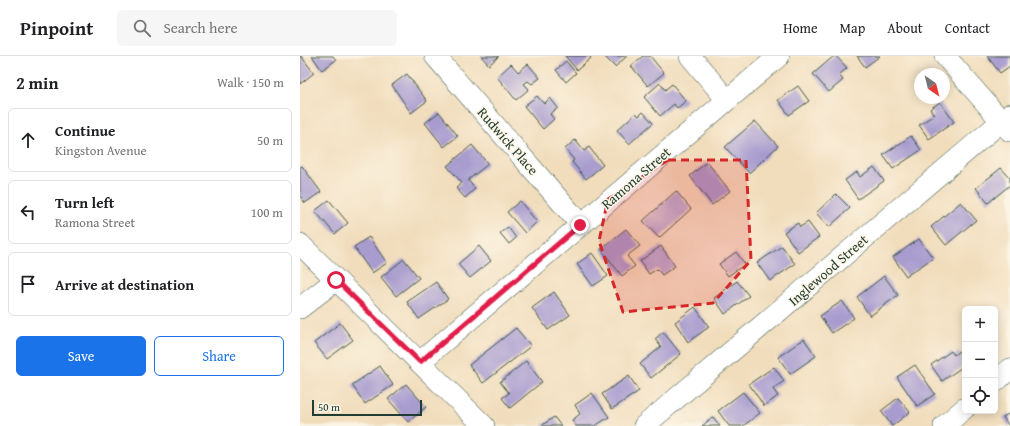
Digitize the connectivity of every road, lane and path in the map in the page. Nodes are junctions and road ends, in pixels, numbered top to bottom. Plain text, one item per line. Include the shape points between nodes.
1 (435, 56) edge
2 (690, 56) edge
3 (779, 56) edge
4 (945, 56) edge
5 (727, 100) junction
6 (1007, 122) edge
7 (580, 225) junction
8 (300, 244) edge
9 (336, 280) junction
10 (300, 308) edge
11 (420, 362) junction
12 (1010, 369) edge
13 (998, 379) edge
14 (962, 411) edge
15 (484, 426) edge
16 (644, 426) edge
17 (944, 426) edge

1 - 7 street, Rudwick Place
2 - 5 street
3 - 5 street, Ramona Street
4 - 6 street
5 - 7 street, Ramona Street
6 - 16 street, Inglewood Street
7 - 11 street, Ramona Street
8 - 9 street
9 - 10 street
9 - 11 street
11 - 15 street
12 - 13 street
14 - 17 street

